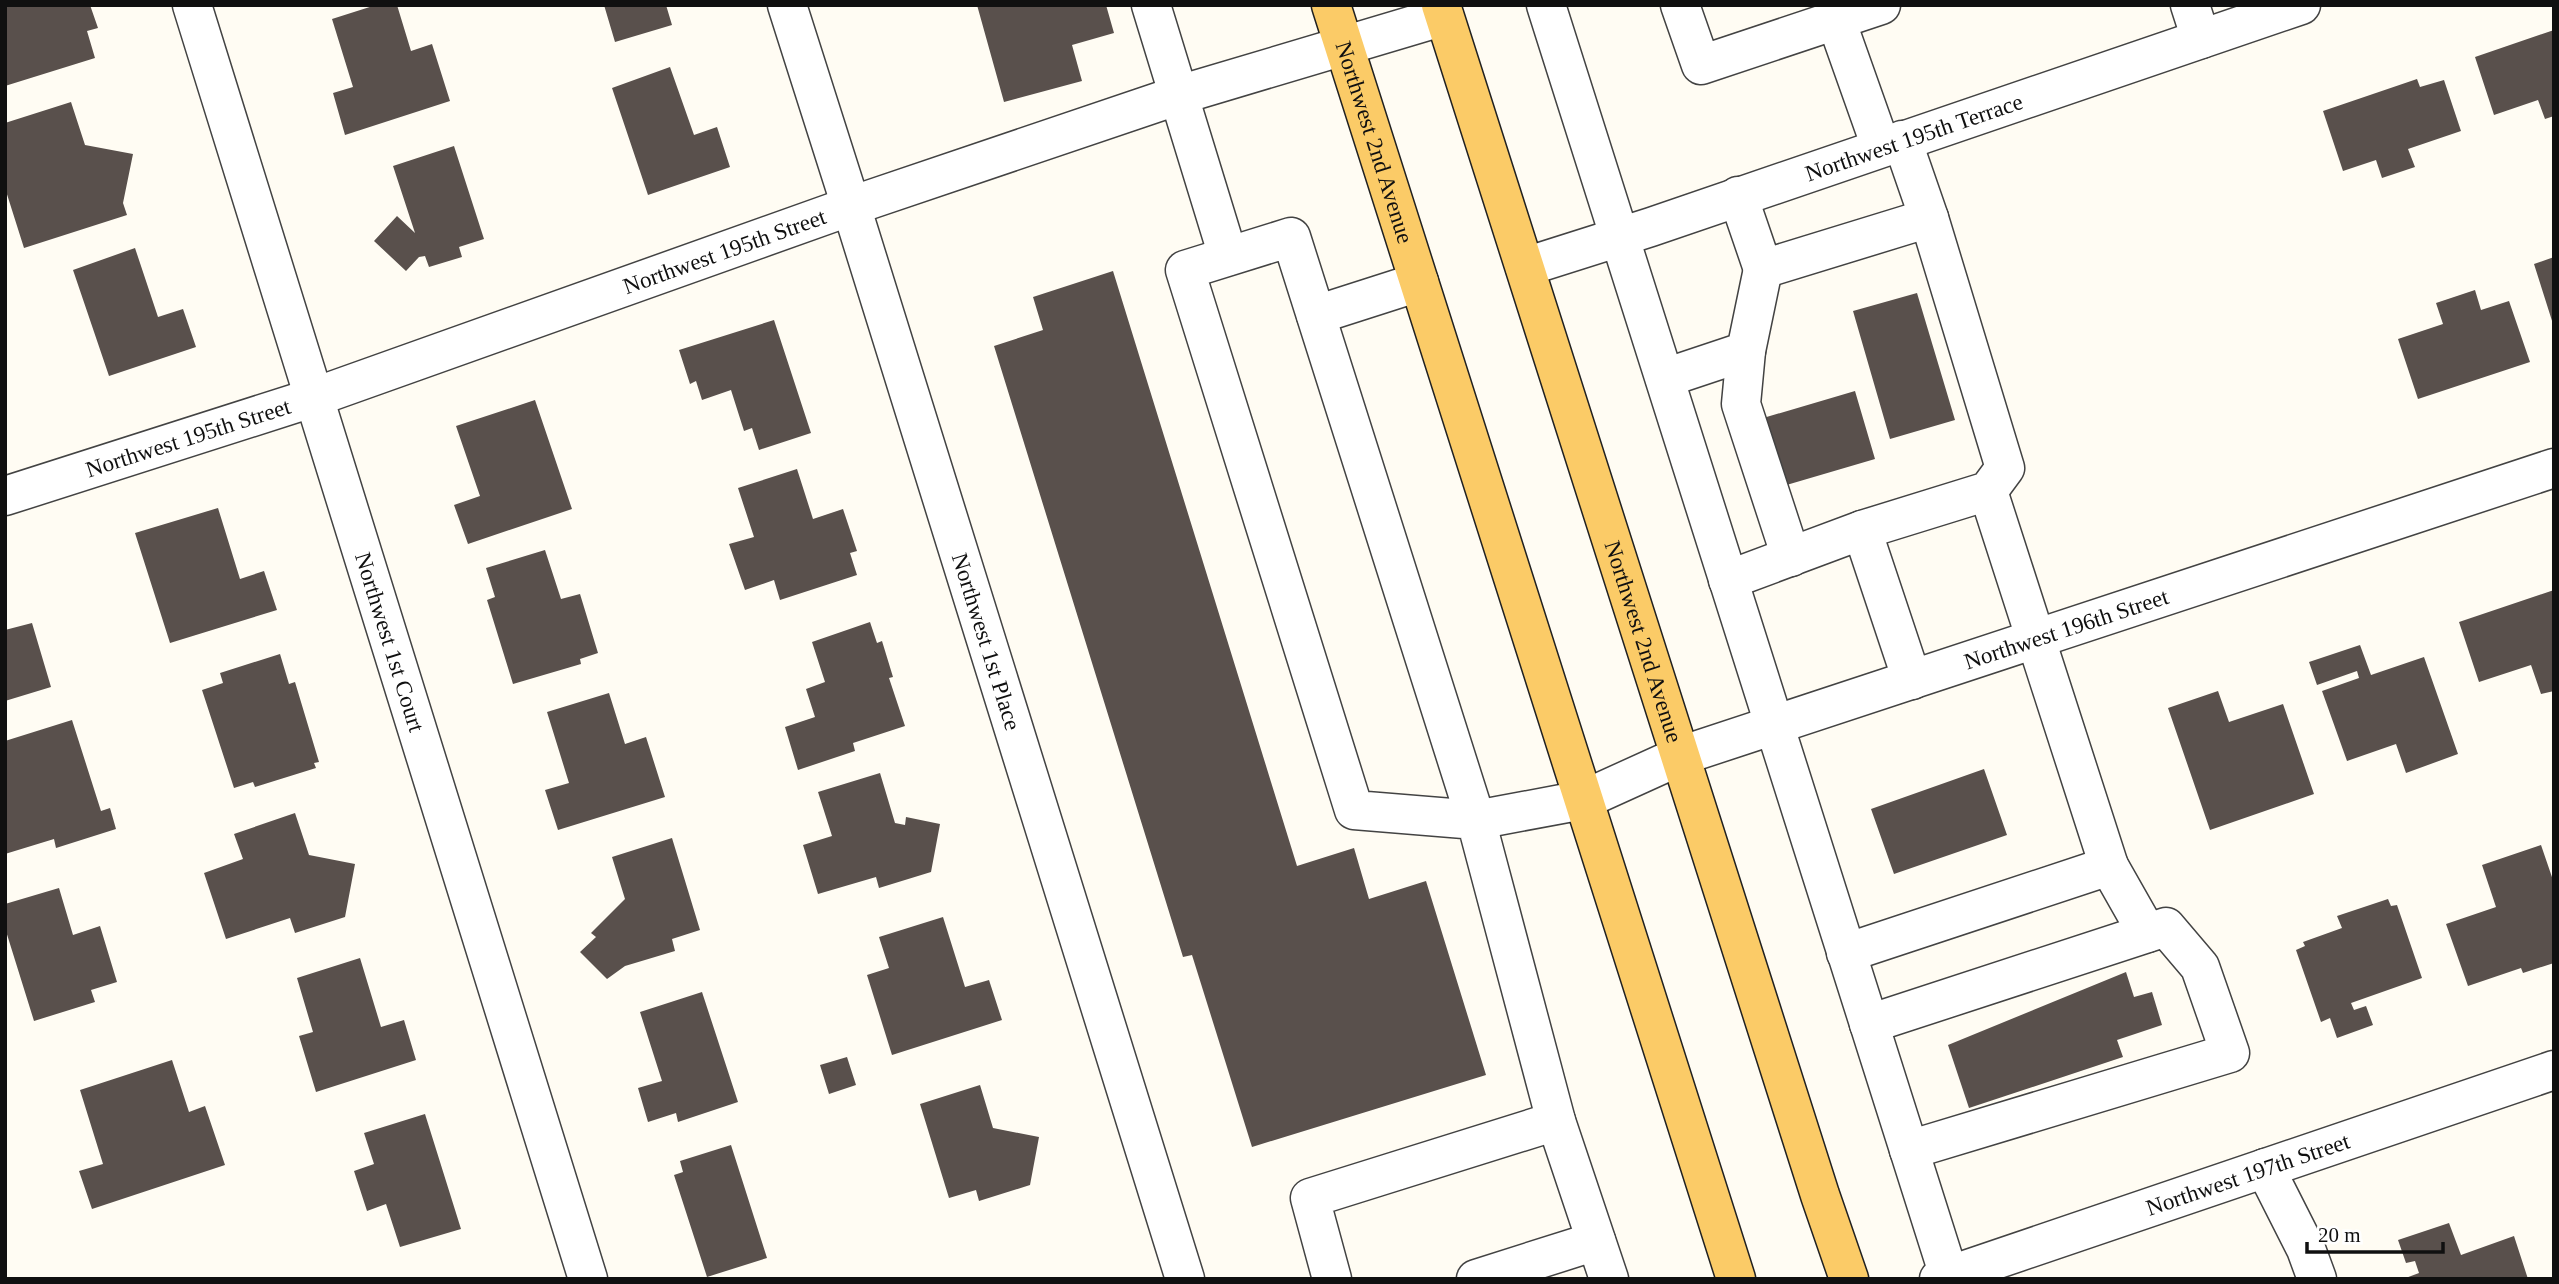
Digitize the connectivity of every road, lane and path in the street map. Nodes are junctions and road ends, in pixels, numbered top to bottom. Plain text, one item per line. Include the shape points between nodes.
1 (192, 5) edge
2 (787, 5) edge
3 (1151, 5) edge
4 (1331, 5) edge
5 (1546, 5) edge
6 (1680, 5) edge
7 (1881, 5) edge
8 (2301, 5) edge
9 (1442, 11) edge
10 (1836, 20) junction
11 (2195, 22) edge
12 (1344, 47) junction
13 (1179, 95) junction
14 (1892, 144) junction
15 (1738, 196) junction
16 (851, 206) junction
17 (1929, 218) junction
18 (1620, 236) junction
19 (1228, 256) junction
20 (1525, 267) junction
21 (1763, 269) junction
22 (1419, 282) junction
23 (1316, 315) junction
24 (1746, 351) junction
25 (1665, 379) junction
26 (315, 397) junction
27 (2554, 468) edge
28 (1989, 491) junction
29 (5, 496) edge
30 (1863, 530) junction
31 (1791, 557) junction
32 (1728, 580) junction
33 (2037, 639) junction
34 (1912, 680) junction
35 (1774, 726) junction
36 (1680, 755) junction
37 (1583, 800) junction
38 (1476, 820) junction
39 (2109, 866) junction
40 (2147, 933) junction
41 (1846, 953) junction
42 (1869, 1024) junction
43 (2554, 1070) edge
44 (1556, 1121) junction
45 (1909, 1150) junction
46 (2265, 1168) junction
47 (1596, 1241) junction
48 (1946, 1278) edge
49 (588, 1279) edge
50 (1185, 1279) edge
51 (1332, 1279) edge
52 (1476, 1279) edge
53 (1609, 1279) edge
54 (1736, 1279) edge
55 (1849, 1279) edge
56 (2318, 1279) edge

1 - 26 street, Northwest 1st Court
2 - 16 street, Northwest 1st Place
3 - 13 street
4 - 12 main road, Northwest 2nd Avenue
5 - 18 street
6 - 10 street via 1700,65
7 - 10 street
8 - 11 street, Northwest 195th Terrace
9 - 12 street, Northwest 195th Street
9 - 20 main road, Northwest 2nd Avenue
10 - 14 street
11 - 14 street, Northwest 195th Terrace
12 - 13 street, Northwest 195th Street
12 - 22 main road, Northwest 2nd Avenue
13 - 16 street, Northwest 195th Street
13 - 19 street
14 - 15 street, Northwest 195th Terrace
14 - 17 street
15 - 18 street, Northwest 195th Terrace
15 - 21 street
16 - 26 street, Northwest 195th Street
16 - 50 street, Northwest 1st Place
17 - 21 street
17 - 28 street via 2005,468
18 - 20 street, Northwest 195th Terrace
18 - 25 street
19 - 23 street via 1291,237
19 - 38 street, Northwest 196th Street via 1185,270 1354,810
20 - 36 main road, Northwest 2nd Avenue
21 - 24 street
22 - 23 street
22 - 37 main road, Northwest 2nd Avenue
23 - 38 street
24 - 25 street
24 - 31 street via 1741,404
25 - 32 street
26 - 29 street, Northwest 195th Street
26 - 49 street, Northwest 1st Court
27 - 33 street, Northwest 196th Street
28 - 30 street
28 - 33 street
30 - 31 street
30 - 34 street
31 - 32 street
32 - 35 street
33 - 34 street, Northwest 196th Street
33 - 39 street
34 - 35 street, Northwest 196th Street
35 - 36 street, Northwest 196th Street
35 - 41 street
36 - 37 street, Northwest 196th Street
36 - 55 main road, Northwest 2nd Avenue
37 - 38 street, Northwest 196th Street
37 - 54 main road, Northwest 2nd Avenue
38 - 44 street
39 - 40 street
39 - 41 street
40 - 42 street
40 - 45 street via 2166,927 2200,967 2230,1053
41 - 42 street
42 - 45 street
43 - 46 street, Northwest 197th Street
44 - 47 street
44 - 51 street via 1310,1198
45 - 48 street
46 - 48 street, Northwest 197th Street
46 - 56 street
47 - 52 street
47 - 53 street

